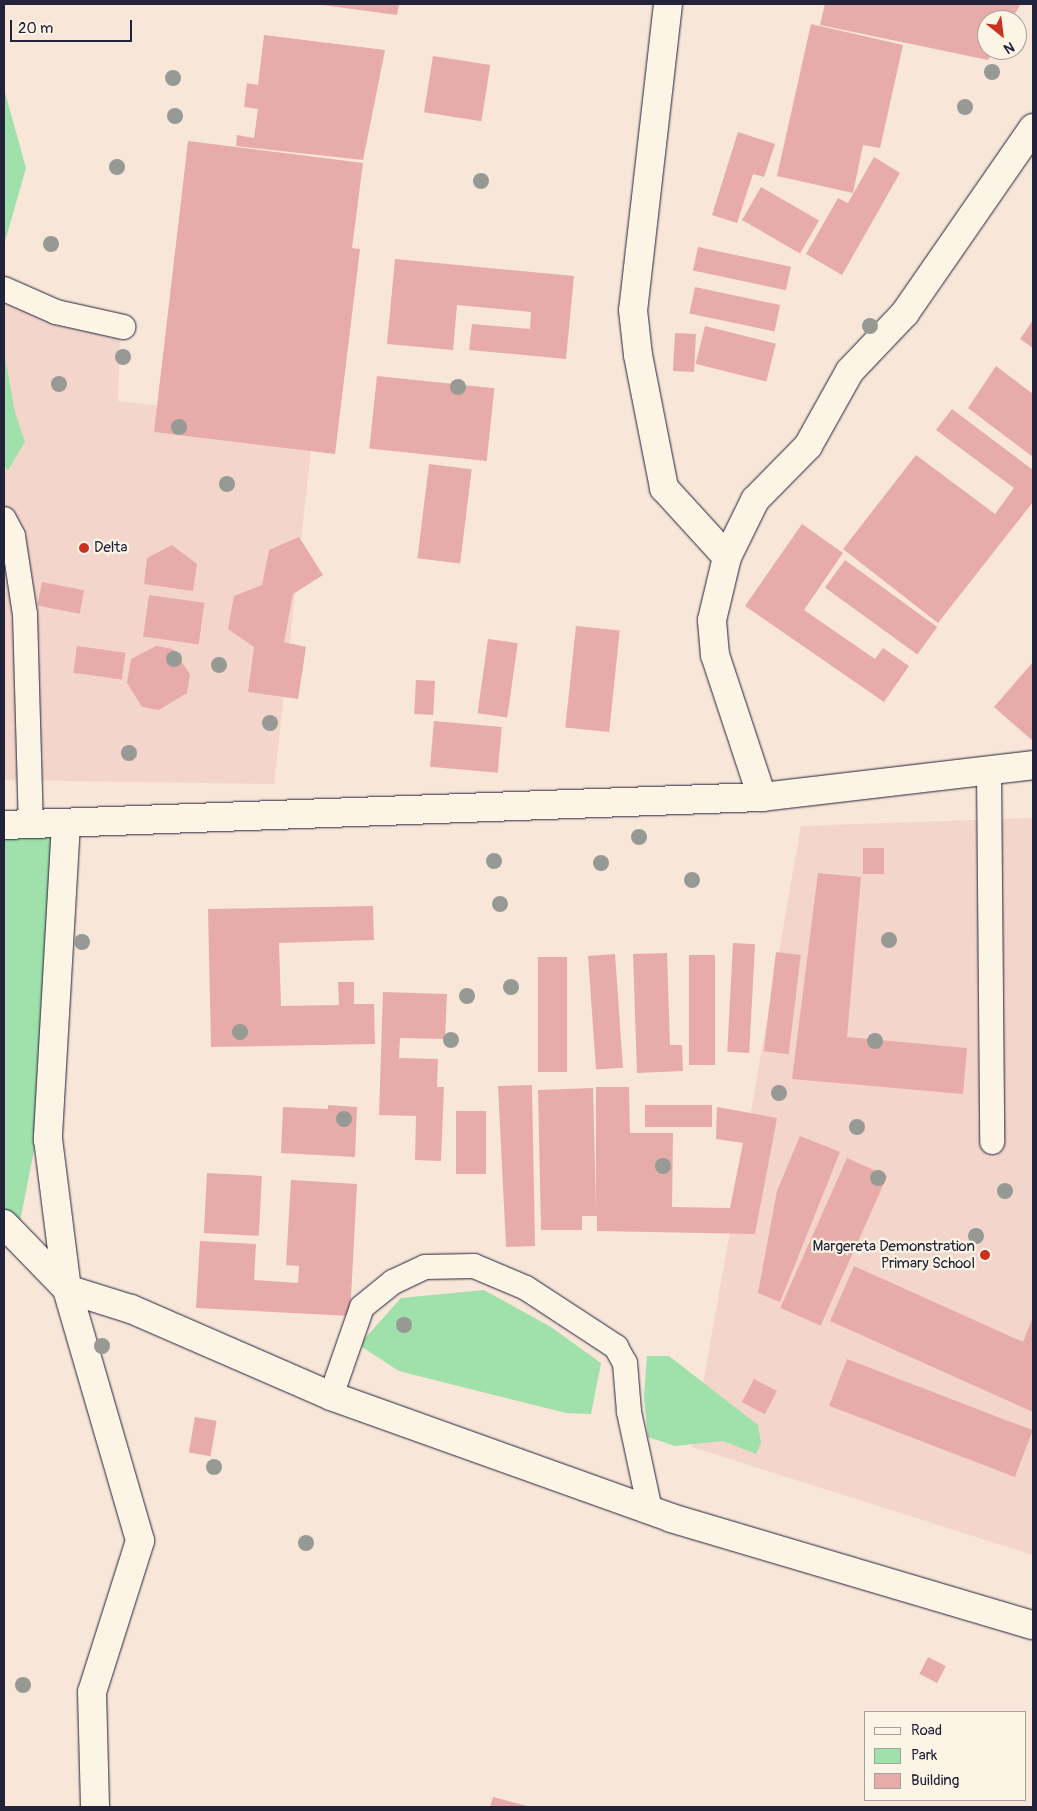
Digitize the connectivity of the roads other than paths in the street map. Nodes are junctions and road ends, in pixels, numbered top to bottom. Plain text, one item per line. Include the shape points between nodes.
1 (668, 4) edge
2 (1033, 128) edge
3 (4, 289) edge
4 (123, 327) dead end
5 (4, 519) edge
6 (727, 558) junction
7 (1033, 765) edge
8 (989, 770) junction
9 (762, 797) junction
10 (66, 823) junction
11 (31, 825) junction
12 (4, 826) edge
13 (992, 1142) dead end
14 (4, 1224) edge
15 (67, 1289) junction
16 (331, 1396) junction
17 (650, 1510) junction
18 (1033, 1626) edge
19 (95, 1807) edge

1 - 6 street via 633,310 638,355 664,488
2 - 6 street via 905,313 850,371 808,446 756,500
3 - 4 lane via 56,312
5 - 11 lane via 13,536 25,614
6 - 9 street via 712,620 715,655
7 - 8 street
8 - 9 street
8 - 13 lane
9 - 10 street
10 - 11 street
10 - 15 street via 48,1139
11 - 12 street
14 - 15 street
15 - 16 street via 131,1309
15 - 19 street via 140,1541 92,1692
16 - 17 street
16 - 17 lane via 362,1307 393,1282 425,1267 474,1266 526,1288 616,1348 625,1364 629,1412
17 - 18 street

